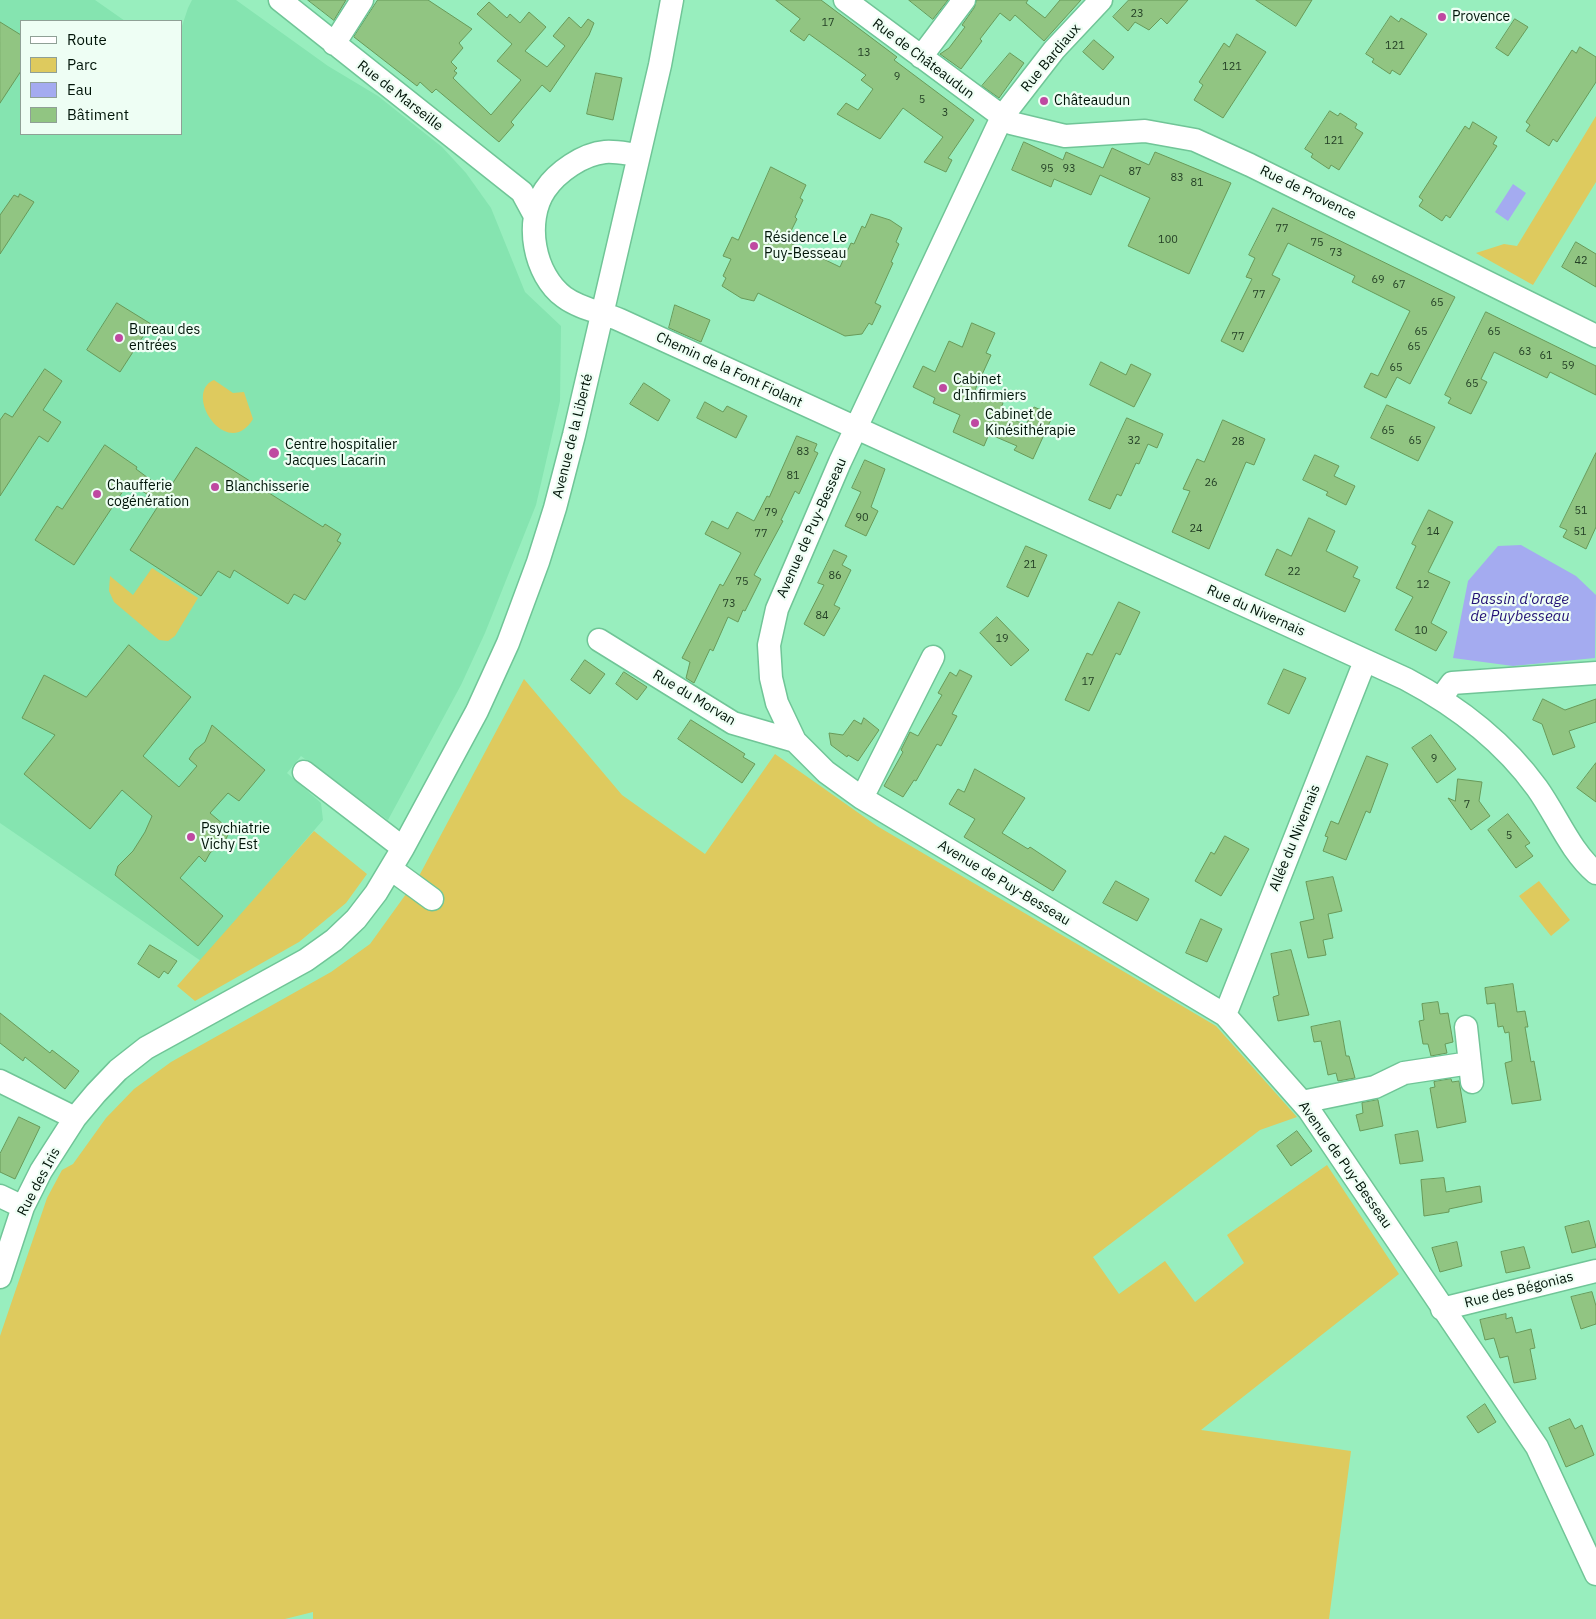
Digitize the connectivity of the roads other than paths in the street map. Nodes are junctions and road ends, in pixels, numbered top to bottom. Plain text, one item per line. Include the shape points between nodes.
1 (280, 0) edge
2 (362, 0) edge
3 (672, 0) edge
4 (845, 0) edge
5 (964, 0) edge
6 (1102, 0) edge
7 (334, 44) junction
8 (921, 57) junction
9 (1002, 117) junction
10 (639, 155) junction
11 (544, 190) junction
12 (522, 192) junction
13 (535, 216) junction
14 (602, 312) junction
15 (1596, 336) edge
16 (856, 429) junction
17 (599, 640) dead end
18 (932, 658) dead end
19 (1366, 661) junction
20 (1596, 674) edge
21 (1442, 698) junction
22 (795, 742) junction
23 (304, 772) dead end
24 (862, 798) junction
25 (403, 848) junction
26 (391, 869) junction
27 (1596, 873) edge
28 (432, 899) dead end
29 (1225, 1015) junction
30 (1466, 1027) dead end
31 (0, 1081) edge
32 (1302, 1102) junction
33 (75, 1118) junction
34 (0, 1196) edge
35 (22, 1208) junction
36 (1596, 1271) edge
37 (0, 1277) edge
38 (1442, 1309) junction
39 (1596, 1574) edge

1 - 7 street, Rue de Marseille
2 - 7 street
3 - 10 street, Avenue de la Liberté
4 - 8 street, Rue de Châteaudun
5 - 8 street
6 - 9 street, Rue Bardiaux via 1054,50
7 - 12 street, Rue de Marseille
8 - 9 street, Rue de Châteaudun
9 - 15 street, Rue de Provence via 1011,123 1065,136 1145,131 1195,140
9 - 16 street, Avenue de Puy-Besseau
10 - 11 street via 605,152 585,158 565,170
10 - 14 street, Avenue de la Liberté
11 - 12 street
11 - 13 street
12 - 13 street, Rue de Marseille
13 - 14 street, Chemin de la Font Fiolant via 534,251 548,281 564,297
14 - 16 street, Chemin de la Font Fiolant
14 - 25 street, Avenue de la Liberté via 556,508 508,643 477,711
16 - 19 street, Rue du Nivernais
16 - 22 street, Avenue de Puy-Besseau via 792,570 777,609 769,645 771,678 777,703
17 - 22 street, Rue du Morvan via 733,723
18 - 24 street
19 - 21 street, Rue du Nivernais
19 - 29 street, Allée du Nivernais
20 - 21 street via 1452,683
21 - 27 street, Rue du Nivernais via 1480,726 1513,760 1537,788 1575,848
22 - 24 street, Avenue de Puy-Besseau via 826,772
23 - 25 street
24 - 29 street, Avenue de Puy-Besseau
25 - 26 street, Avenue de la Liberté
26 - 28 street
26 - 33 street, Rue des Iris via 356,919 334,940 306,960 146,1048 118,1070
29 - 32 street, Avenue de Puy-Besseau
30 - 32 street via 1471,1072 1404,1073 1375,1087
31 - 33 street
32 - 38 street, Avenue de Puy-Besseau
33 - 35 street, Rue des Iris
34 - 35 street
35 - 37 street, Rue des Iris
36 - 38 street, Rue des Bégonias
38 - 39 street, Avenue de Puy-Besseau via 1537,1447

